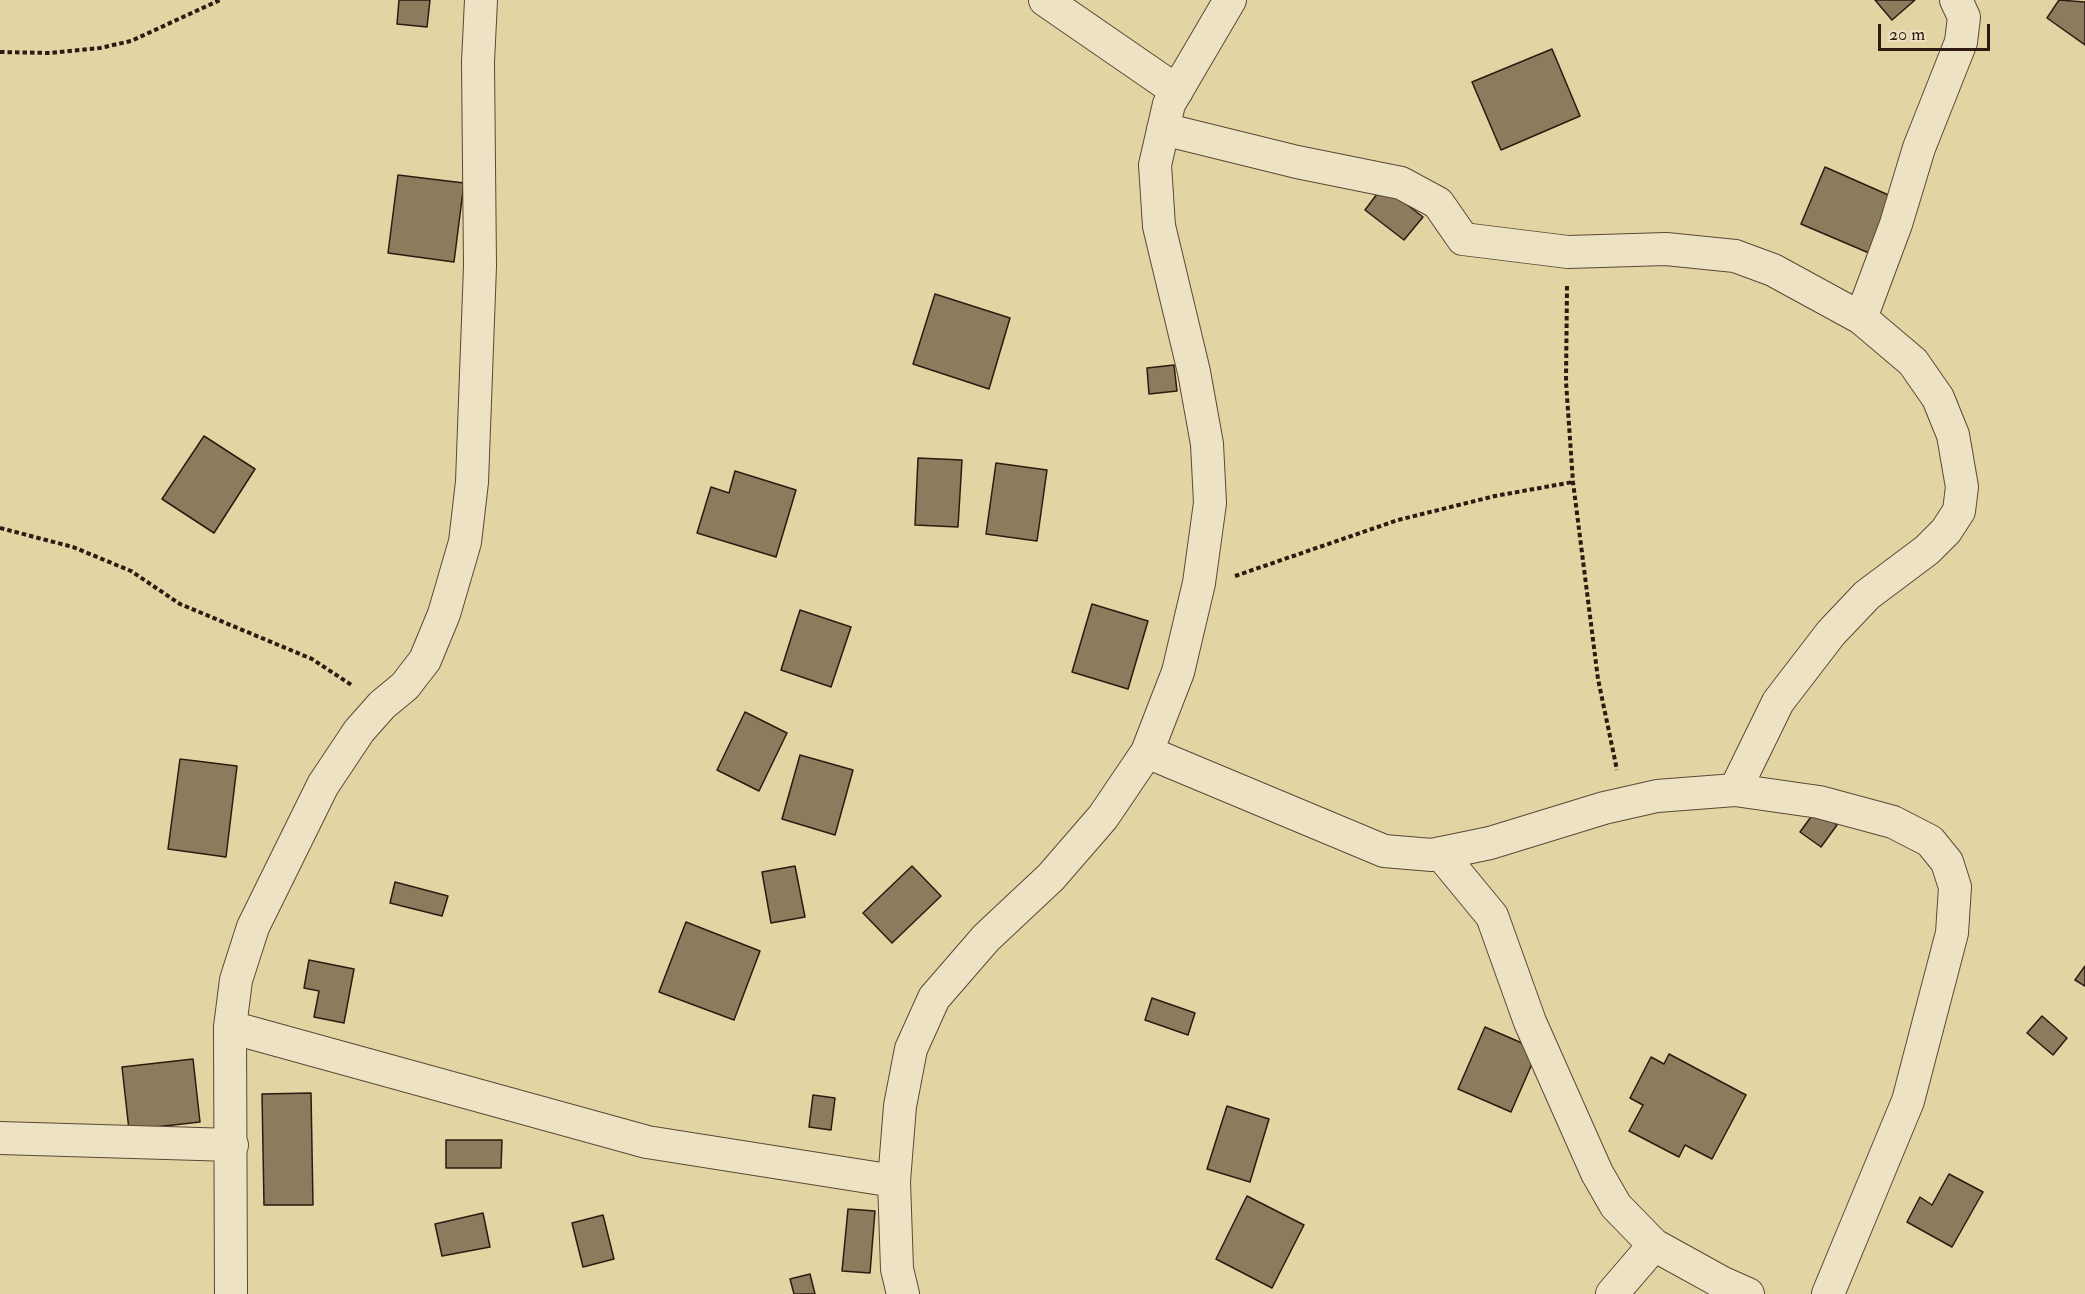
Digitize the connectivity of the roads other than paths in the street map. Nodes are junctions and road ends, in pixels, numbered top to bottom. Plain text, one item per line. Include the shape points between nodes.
1 (481, 0) edge
2 (1045, 0) edge
3 (1230, 0) edge
4 (1956, 0) edge
5 (1177, 91) junction
6 (1163, 129) junction
7 (1861, 318) junction
8 (1148, 752) junction
9 (1736, 790) junction
10 (1440, 853) junction
11 (230, 1027) junction
12 (0, 1138) edge
13 (232, 1145) junction
14 (894, 1181) junction
15 (1654, 1245) junction
16 (231, 1294) edge
17 (903, 1294) edge
18 (1612, 1294) edge
19 (1748, 1294) edge
20 (1828, 1294) edge

1 - 11 street via 480,267 472,482 465,542 444,614 425,660 405,686 359,731 323,785 258,917 236,980
2 - 5 street
3 - 5 street
4 - 7 street via 1964,17 1961,42 1919,148 1896,225
5 - 6 street via 1169,104
6 - 7 street via 1401,183 1438,203 1463,239 1568,252 1666,249 1735,256 1773,270
6 - 8 street via 1155,165 1159,226 1194,372 1207,444 1210,503 1199,583 1178,672
7 - 9 street via 1913,363 1938,398 1960,463 1959,511 1927,550 1867,595 1831,633 1778,702
8 - 10 street via 1384,851
8 - 14 street via 1103,817 1051,877 986,938 934,998 911,1049 900,1106
9 - 10 street via 1657,796 1624,803 1490,843
9 - 20 street via 1820,801 1893,822 1930,841 1947,862 1955,887 1952,933 1908,1101
10 - 15 street via 1492,916 1530,1022 1597,1173 1616,1206
11 - 13 street
11 - 14 street via 647,1142
12 - 13 street
13 - 16 street
14 - 17 street via 897,1269
15 - 18 street
15 - 19 street

